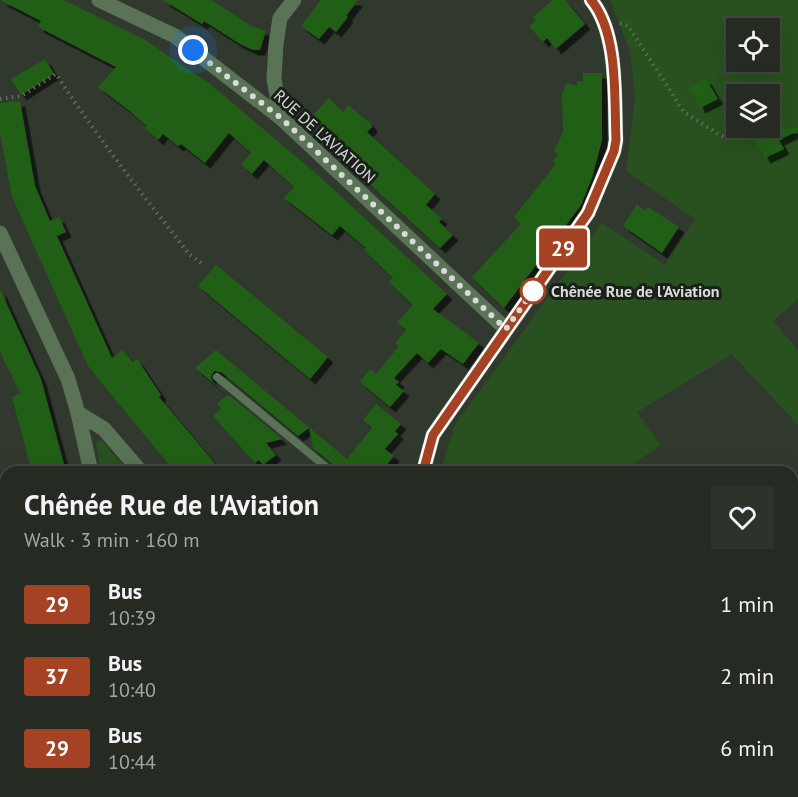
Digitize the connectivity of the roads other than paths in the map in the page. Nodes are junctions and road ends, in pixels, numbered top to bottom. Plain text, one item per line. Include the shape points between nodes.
1 (99, 0) edge
2 (294, 0) edge
3 (591, 0) edge
4 (281, 118) junction
5 (0, 233) edge
6 (506, 329) junction
7 (217, 377) dead end
8 (78, 413) junction
9 (90, 466) edge
10 (136, 466) edge
11 (325, 466) edge
12 (425, 466) edge

1 - 4 street, RUE DE L'AVIATION via 175,36
2 - 4 street via 280,18 276,44 274,79
3 - 6 street via 612,48 614,151 588,213
4 - 6 street, RUE DE L'AVIATION
5 - 8 street via 68,379
6 - 12 street via 433,435
7 - 11 lane
8 - 9 street
8 - 10 street via 104,429

